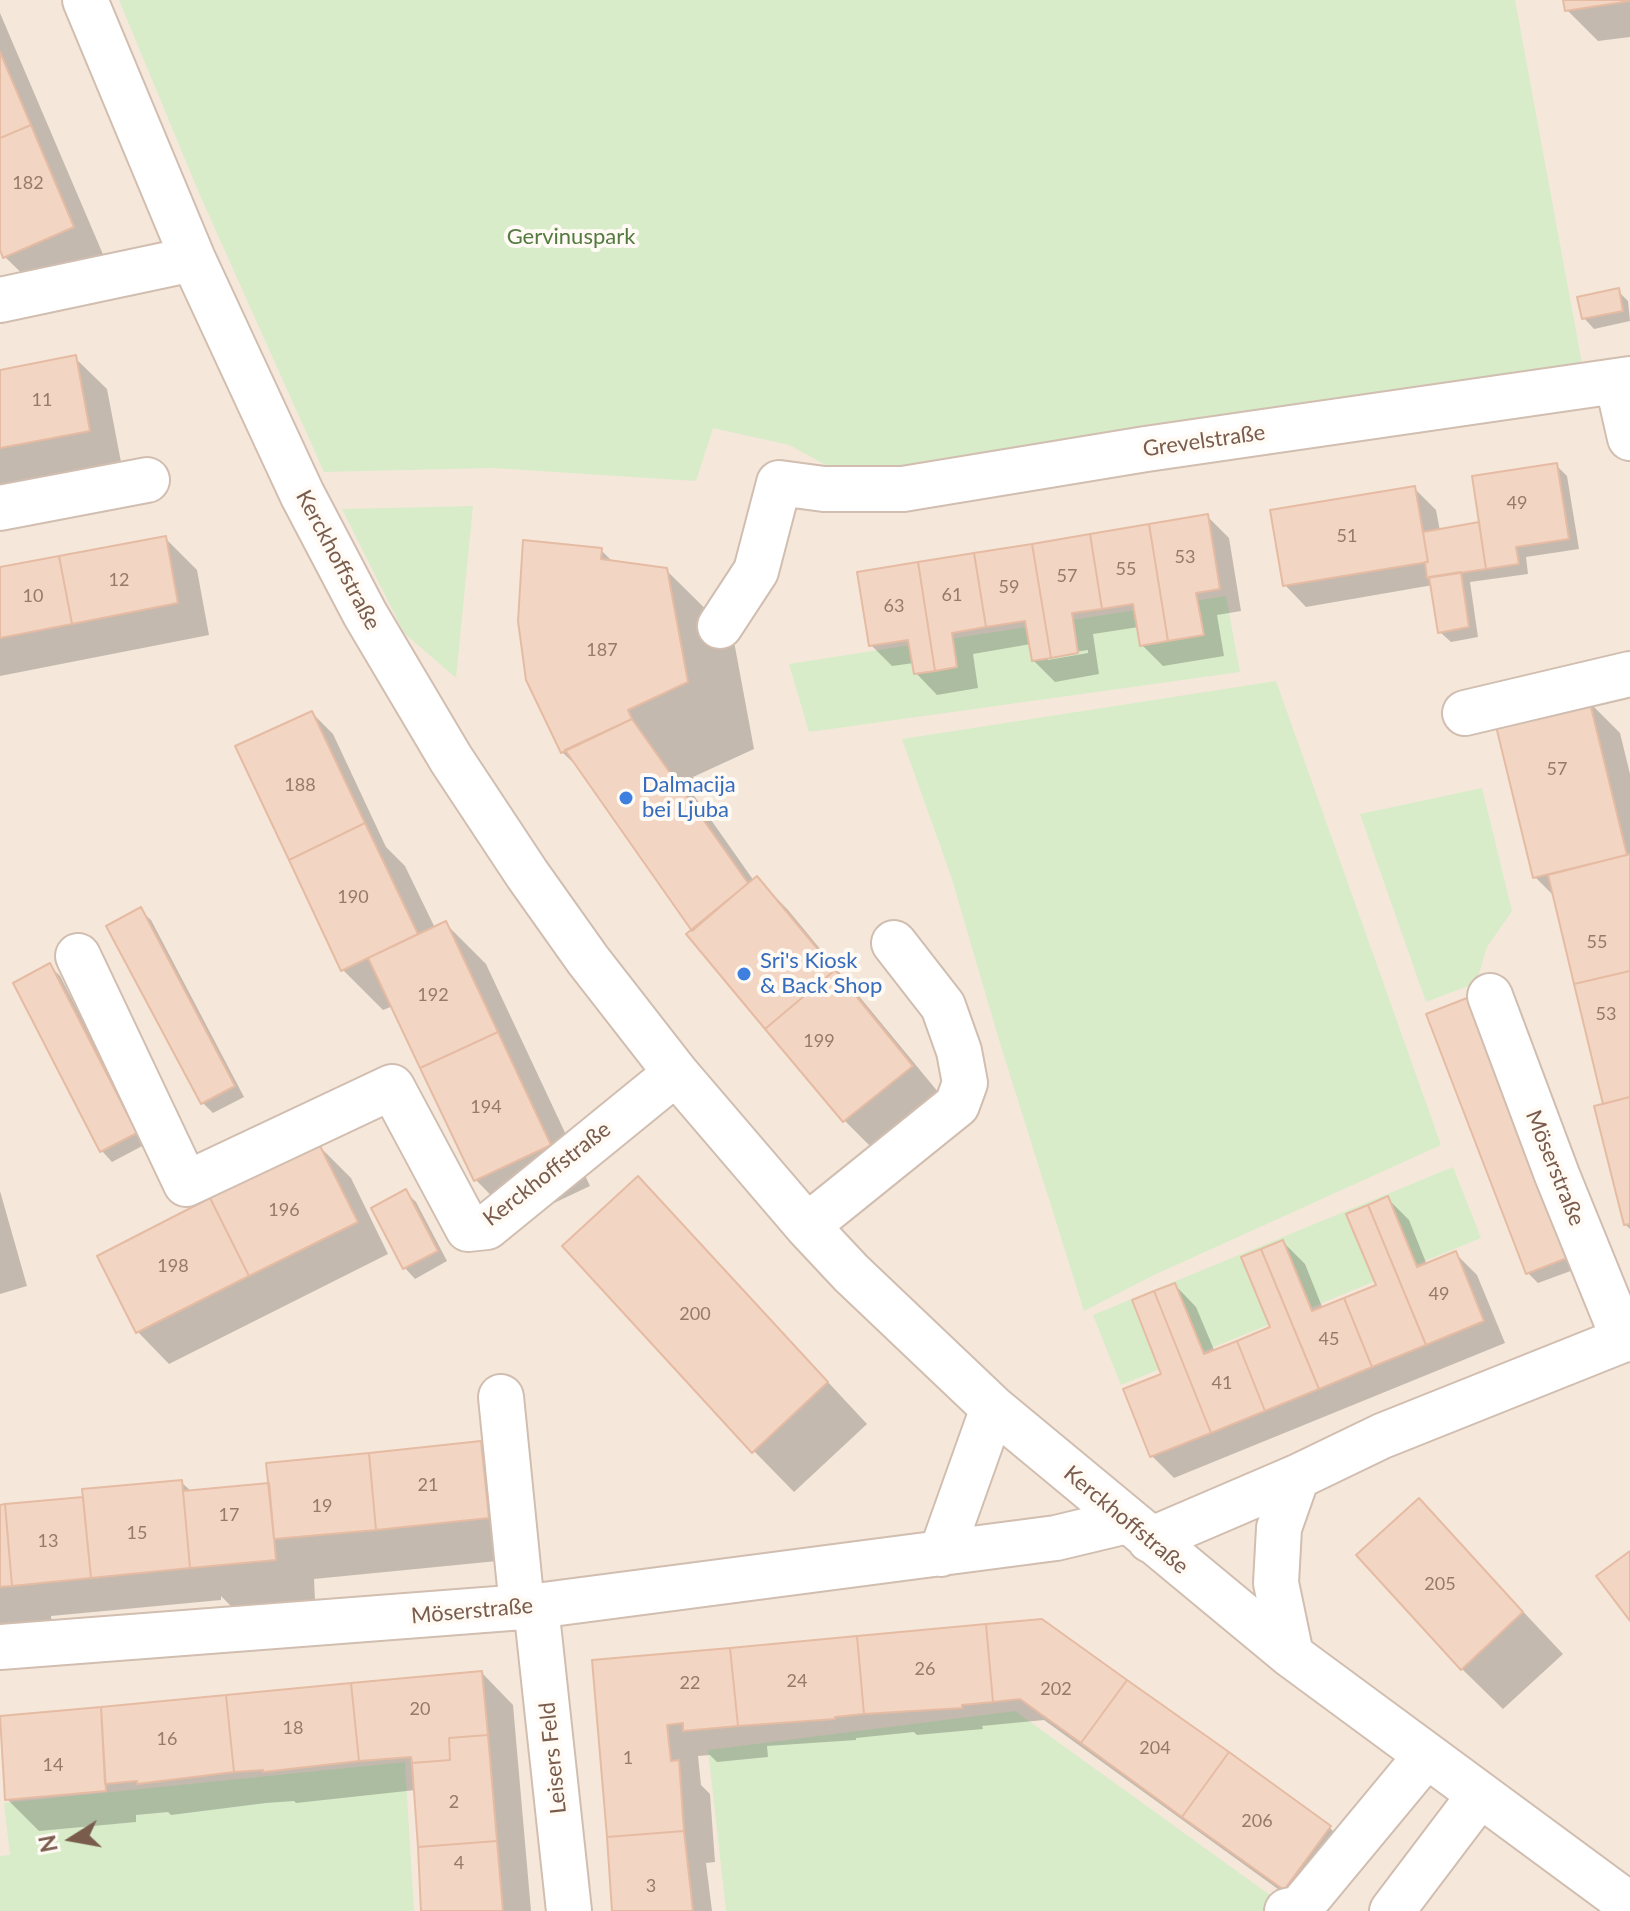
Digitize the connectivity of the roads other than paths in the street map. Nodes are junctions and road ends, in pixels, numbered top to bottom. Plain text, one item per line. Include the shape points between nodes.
1 (85, 0) edge
2 (193, 259) junction
3 (0, 300) edge
4 (1624, 380) edge
5 (1630, 438) edge
6 (147, 480) dead end
7 (0, 508) edge
8 (720, 626) dead end
9 (1630, 674) edge
10 (1465, 713) dead end
11 (894, 943) dead end
12 (78, 956) dead end
13 (1490, 996) dead end
14 (676, 1073) junction
15 (807, 1226) junction
16 (1627, 1338) edge
17 (501, 1397) dead end
18 (993, 1408) junction
19 (1297, 1477) junction
20 (1138, 1531) junction
21 (941, 1554) junction
22 (529, 1606) junction
23 (0, 1647) edge
24 (1291, 1655) junction
25 (1426, 1756) junction
26 (1479, 1796) junction
27 (1630, 1905) edge
28 (569, 1911) edge
29 (1287, 1911) edge
30 (1392, 1911) edge

1 - 2 street, Kerckhoffstraße
2 - 3 street
2 - 14 street, Kerckhoffstraße via 302,494 372,627 527,874
4 - 5 street
4 - 8 street, Grevelstraße via 903,489 779,483 756,571
6 - 7 street
9 - 10 street
11 - 15 street via 943,1006 965,1083 957,1105
12 - 14 street, Kerckhoffstraße via 186,1184 392,1087 468,1229 487,1227
13 - 16 street, Möserstraße via 1557,1175
14 - 15 street, Kerckhoffstraße
15 - 18 street, Kerckhoffstraße
16 - 19 street, Möserstraße via 1382,1436
17 - 22 street, Leisers Feld
18 - 20 street, Kerckhoffstraße
18 - 21 street
19 - 20 street, Möserstraße
19 - 24 street via 1279,1528 1276,1583
20 - 21 street, Möserstraße
20 - 24 street, Kerckhoffstraße
21 - 22 street, Möserstraße
22 - 23 street, Möserstraße
22 - 28 street, Leisers Feld
24 - 25 street, Kerckhoffstraße
25 - 26 street, Kerckhoffstraße
25 - 29 street via 1300,1908
26 - 27 street, Kerckhoffstraße
26 - 30 street

